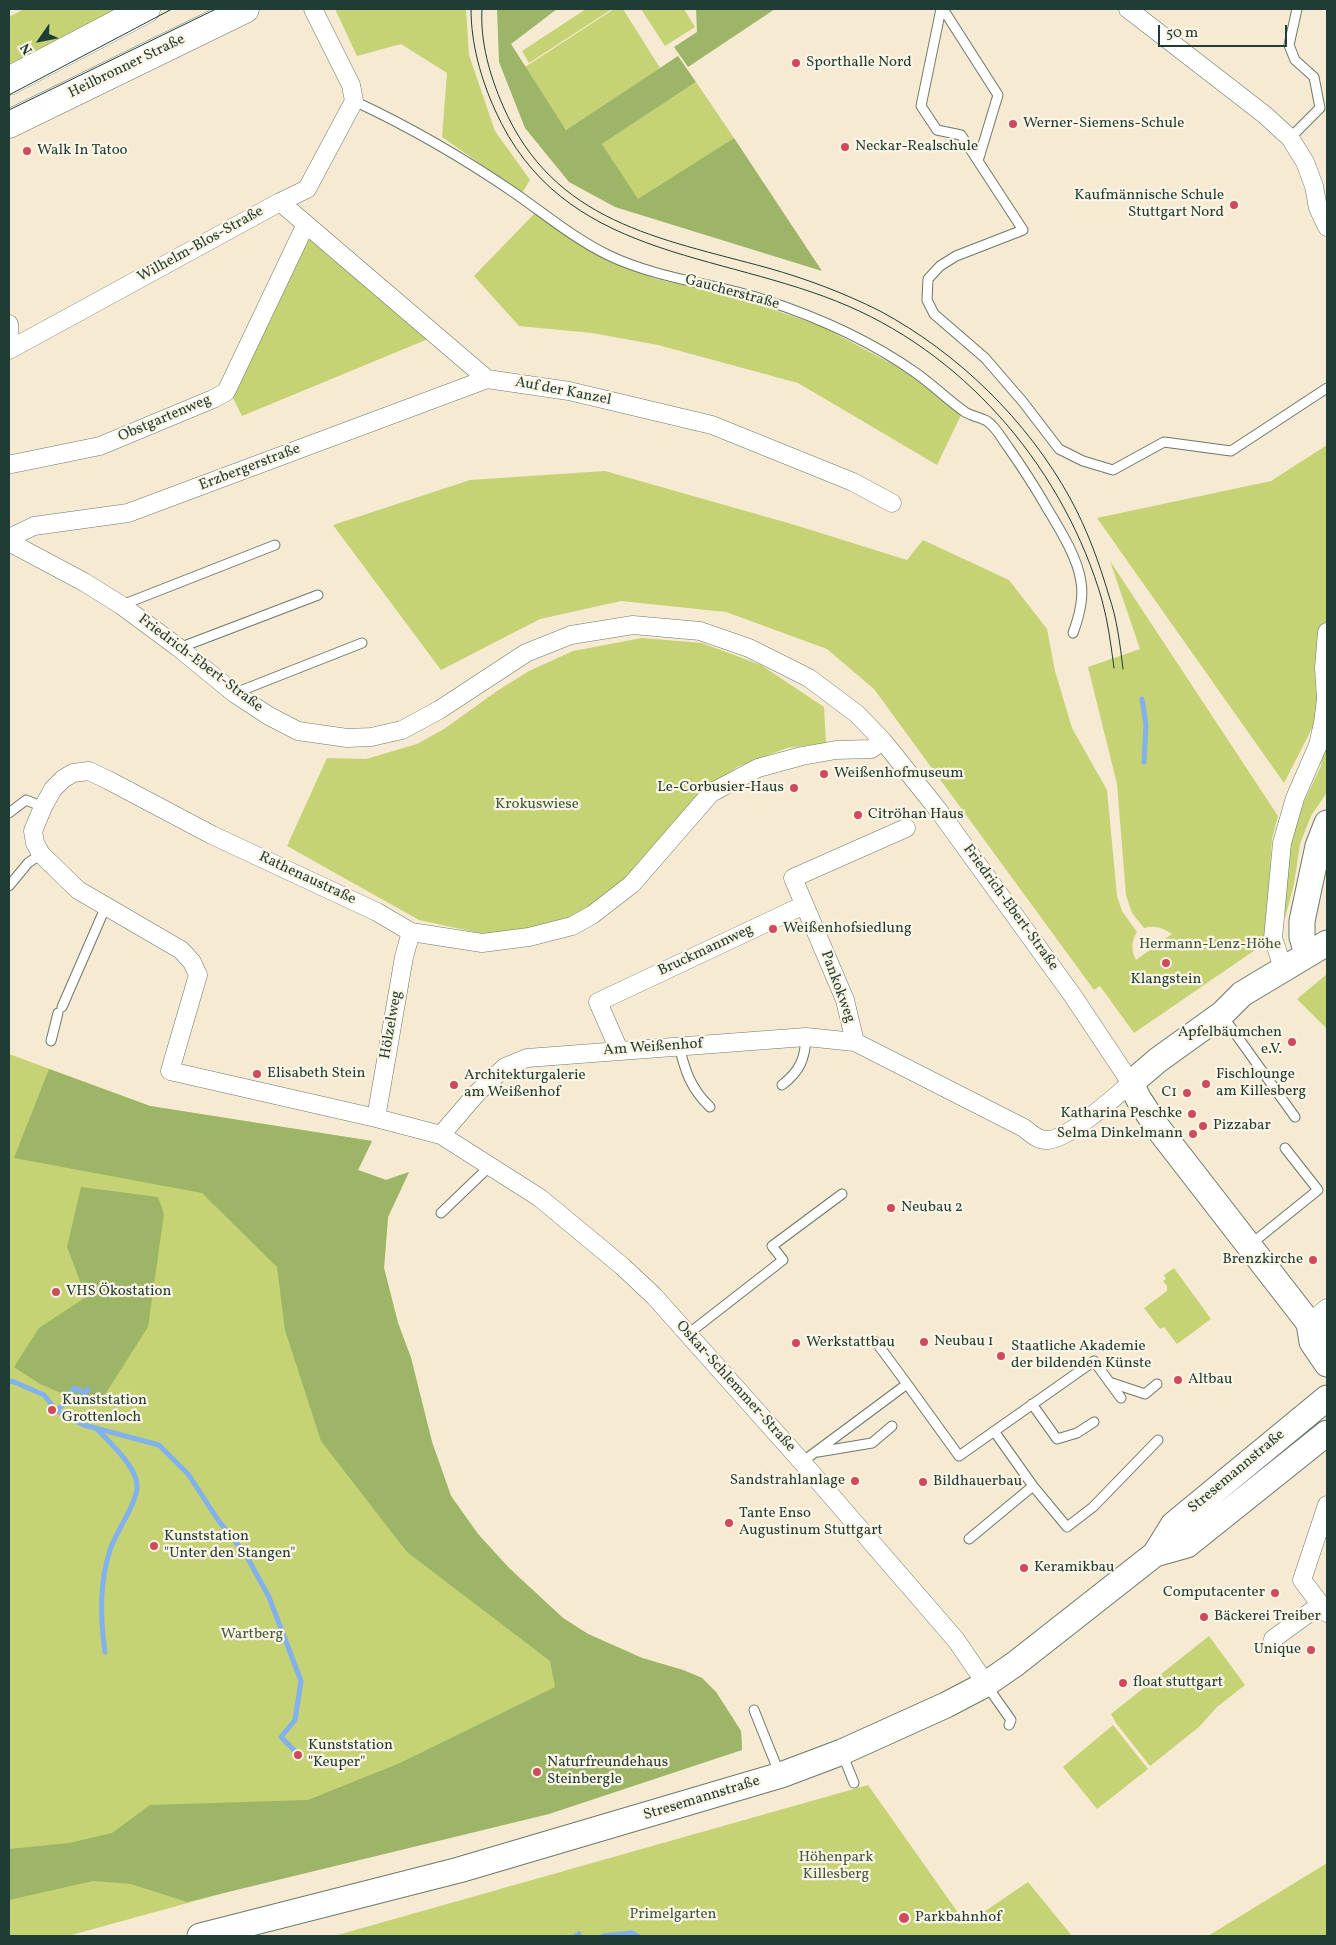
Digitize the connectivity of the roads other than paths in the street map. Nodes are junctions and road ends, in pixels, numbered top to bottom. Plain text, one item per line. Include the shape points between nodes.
1 (146, 9) edge
2 (245, 9) edge
3 (313, 9) edge
4 (942, 9) edge
5 (1128, 9) edge
6 (1297, 9) edge
7 (9, 81) edge
8 (354, 101) junction
9 (9, 124) edge
10 (1290, 138) junction
11 (978, 162) junction
12 (280, 202) junction
13 (1327, 225) edge
14 (305, 226) junction
15 (9, 324) edge
16 (10, 350) edge
17 (487, 379) junction
18 (1327, 388) edge
19 (12, 464) dead end
20 (892, 503) dead end
21 (9, 540) edge
22 (275, 545) dead end
23 (318, 595) dead end
24 (121, 605) junction
25 (1327, 632) edge
26 (1073, 633) dead end
27 (362, 643) dead end
28 (179, 648) junction
29 (234, 693) junction
30 (884, 741) junction
31 (43, 807) junction
32 (9, 813) edge
33 (1327, 823) edge
34 (906, 828) dead end
35 (41, 854) junction
36 (9, 886) edge
37 (804, 905) junction
38 (106, 906) junction
39 (410, 932) junction
40 (1317, 949) edge
41 (1283, 968) junction
42 (1242, 994) junction
43 (1222, 1014) junction
44 (806, 1037) junction
45 (51, 1041) dead end
46 (855, 1042) junction
47 (678, 1046) junction
48 (619, 1050) junction
49 (1131, 1083) junction
50 (782, 1085) dead end
51 (710, 1107) dead end
52 (1295, 1117) dead end
53 (376, 1118) junction
54 (441, 1135) junction
55 (1285, 1148) dead end
56 (490, 1166) junction
57 (842, 1194) dead end
58 (441, 1213) dead end
59 (1249, 1246) junction
60 (1321, 1320) edge
61 (688, 1334) junction
62 (876, 1342) dead end
63 (1327, 1364) edge
64 (1109, 1382) junction
65 (907, 1384) junction
66 (1157, 1384) dead end
67 (1121, 1398) dead end
68 (1327, 1398) edge
69 (1032, 1404) junction
70 (1094, 1422) dead end
71 (892, 1426) dead end
72 (994, 1431) junction
73 (1327, 1433) edge
74 (1158, 1440) dead end
75 (809, 1457) junction
76 (1033, 1486) junction
77 (1327, 1505) edge
78 (970, 1539) dead end
79 (1155, 1554) junction
80 (1323, 1609) edge
81 (1273, 1639) dead end
82 (986, 1684) junction
83 (754, 1710) dead end
84 (1009, 1725) dead end
85 (842, 1752) junction
86 (781, 1775) junction
87 (854, 1783) dead end
88 (200, 1936) edge

1 - 7 main road
2 - 9 main road, Heilbronner Straße
3 - 8 street via 351,85
4 - 11 lane via 998,95
4 - 11 lane via 921,106 937,130 961,135
5 - 10 street
6 - 10 lane via 1289,45 1295,60 1314,77 1320,108
8 - 12 street, Wilhelm-Blos-Straße via 307,189
8 - 26 lane, Gaucherstraße via 440,146 607,255 655,272 764,300 856,337 916,373 967,414 986,421 1028,475 1072,556 1081,580 1082,597
10 - 13 street via 1304,162 1314,186 1318,208
11 - 18 lane via 1023,230 956,256 940,266 928,279 927,300 934,314 985,358 1059,450 1113,470 1164,442 1232,451
12 - 14 street
12 - 16 street, Wilhelm-Blos-Straße
14 - 17 street
14 - 19 street, Obstgartenweg via 226,392 100,446
15 - 16 street
17 - 20 street, Auf der Kanzel via 569,391 712,425 853,482
17 - 21 street, Erzbergerstraße via 128,513 34,526
21 - 24 street, Friedrich-Ebert-Straße
22 - 24 lane
23 - 28 lane
24 - 28 street, Friedrich-Ebert-Straße
25 - 41 street via 1326,699 1318,745 1295,798 1282,843 1274,938
27 - 29 lane
28 - 29 street, Friedrich-Ebert-Straße
29 - 30 street, Friedrich-Ebert-Straße via 298,730 348,738 371,737 402,730 439,710 526,653 571,635 633,625 700,632 749,648 809,678 857,714
30 - 39 street, Rathenaustraße via 863,750 802,756 758,768 712,793 632,884 572,926 530,937 482,943
30 - 49 street, Friedrich-Ebert-Straße via 939,811 1073,996
31 - 32 lane via 26,800
31 - 35 street, Rathenaustraße via 34,831 35,843
31 - 39 street, Rathenaustraße via 62,779 88,771 212,835 377,912
33 - 40 main road via 1318,846 1302,921 1302,937
34 - 37 street via 793,878
35 - 36 lane via 28,863
35 - 38 street, Rathenaustraße via 78,890
37 - 46 street, Pankokweg via 845,1000
37 - 48 street, Bruckmannweg via 598,1002
38 - 45 lane via 60,1010
38 - 53 street, Rathenaustraße via 181,950 198,975 170,1071
39 - 53 street, Hölzelweg
40 - 41 main road
41 - 42 main road
42 - 43 main road
42 - 49 main road via 1217,1000 1149,1048 1140,1056
43 - 49 main road
43 - 52 lane
44 - 46 street, Am Weißenhof
44 - 47 street, Am Weißenhof
44 - 50 lane via 805,1053 795,1074
46 - 49 street, Am Weißenhof via 1024,1128 1039,1139 1049,1140 1069,1131
47 - 48 street, Am Weißenhof
47 - 51 lane via 686,1074 700,1098
48 - 54 street, Am Weißenhof via 527,1058 504,1067
49 - 59 main road via 1157,1127
53 - 54 street
54 - 56 street, Oskar-Schlemmer-Straße
55 - 59 lane via 1318,1190
56 - 58 lane
56 - 61 street, Oskar-Schlemmer-Straße via 540,1198 622,1266
57 - 61 lane via 772,1246 782,1260
59 - 60 main road
60 - 63 main road via 1312,1342
61 - 75 street, Oskar-Schlemmer-Straße
62 - 65 lane
64 - 66 lane via 1145,1394
64 - 67 lane
64 - 69 lane via 1094,1361
65 - 72 lane via 959,1456
65 - 75 lane
68 - 79 main road, Stresemannstraße via 1173,1525
69 - 70 lane via 1057,1439 1077,1433
69 - 72 lane
71 - 75 lane via 872,1443
72 - 76 lane
73 - 79 main road, Stresemannstraße via 1187,1546
74 - 76 lane via 1093,1507 1066,1527
75 - 82 street, Oskar-Schlemmer-Straße via 956,1640
76 - 78 lane
77 - 80 street via 1302,1580
79 - 82 main road, Stresemannstraße
80 - 81 street
82 - 84 lane via 1011,1720
82 - 85 main road, Stresemannstraße
83 - 86 lane
85 - 86 main road, Stresemannstraße
85 - 87 lane
86 - 88 main road, Stresemannstraße via 458,1870

